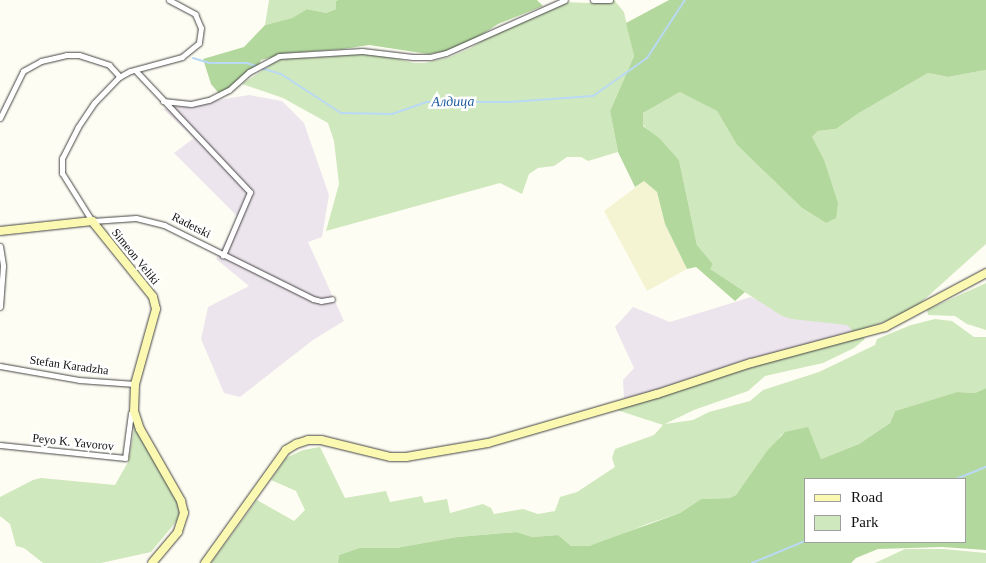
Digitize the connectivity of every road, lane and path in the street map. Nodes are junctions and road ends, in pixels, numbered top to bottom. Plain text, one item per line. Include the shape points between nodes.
1 (169, 0) edge
2 (566, 0) edge
3 (593, 0) edge
4 (610, 0) edge
5 (135, 70) junction
6 (120, 76) junction
7 (163, 101) junction
8 (0, 118) edge
9 (92, 221) junction
10 (0, 231) edge
11 (0, 246) edge
12 (223, 255) junction
13 (986, 273) edge
14 (332, 299) dead end
15 (0, 307) edge
16 (0, 366) edge
17 (135, 384) junction
18 (134, 410) junction
19 (0, 445) edge
20 (152, 563) edge
21 (205, 563) edge

1 - 5 street, Simeon Veliki via 195,14 201,28 199,43 182,57
2 - 7 street via 446,53 430,57 362,51 279,56 209,100 191,104
3 - 4 street
5 - 6 street, Simeon Veliki
5 - 7 street
6 - 8 street via 109,65 79,55 41,61 23,71
6 - 9 street, Simeon Veliki via 90,109 60,163 62,173
7 - 12 street via 250,192
9 - 10 street, Radetski
9 - 12 street, Radetski via 136,218 164,225
9 - 17 street, Simeon Veliki via 153,297 155,304
11 - 15 street via 3,266
12 - 14 street, Radetski via 313,299
13 - 21 street via 885,326 488,443 406,457 391,457 321,440 296,444 286,450
16 - 17 street, Stefan Karadzha via 79,380
17 - 18 street, Simeon Veliki
18 - 19 street, Peyo K. Yavorov via 125,458
18 - 20 street, Simeon Veliki via 140,429 181,500 184,513 178,532

